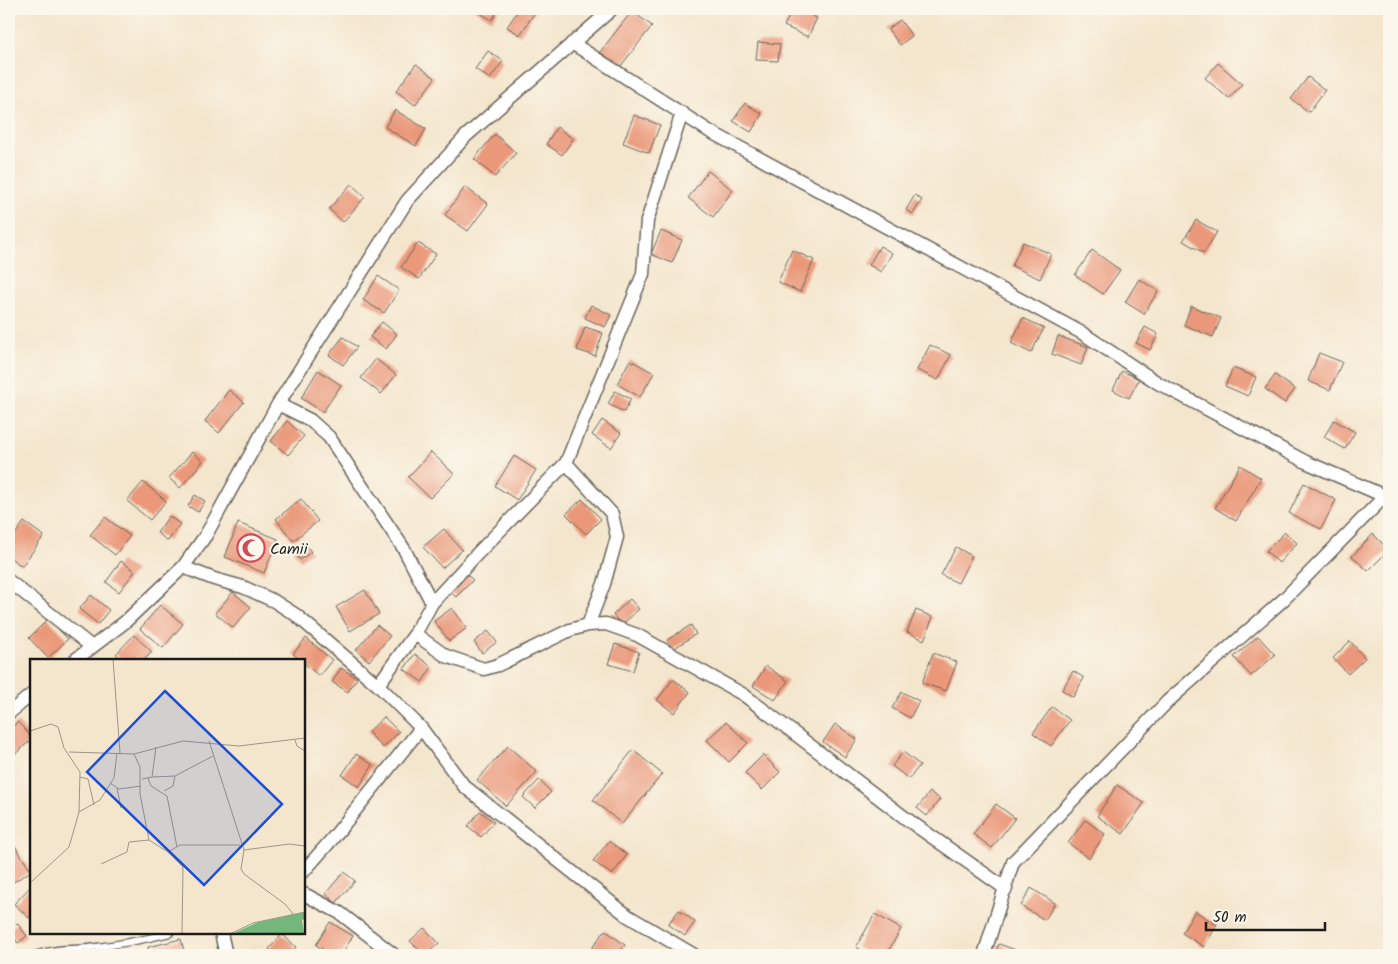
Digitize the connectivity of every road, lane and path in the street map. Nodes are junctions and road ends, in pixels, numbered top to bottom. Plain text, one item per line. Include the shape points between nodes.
1 (612, 9) edge
2 (572, 43) junction
3 (682, 113) junction
4 (278, 404) junction
5 (566, 463) junction
6 (1387, 497) edge
7 (183, 567) junction
8 (9, 581) edge
9 (432, 603) junction
10 (588, 625) junction
11 (415, 634) junction
12 (92, 647) junction
13 (76, 659) edge
14 (378, 685) junction
15 (30, 696) edge
16 (9, 713) edge
17 (421, 728) junction
18 (305, 870) edge
19 (1006, 889) junction
20 (305, 895) edge
21 (166, 934) edge
22 (221, 934) edge
23 (35, 955) edge
24 (226, 955) edge
25 (394, 955) edge
26 (694, 955) edge
27 (984, 955) edge

1 - 2 street
2 - 3 street
2 - 4 street via 466,136 408,201
3 - 5 street via 647,221 643,274
3 - 6 street via 709,131 1082,333 1158,383 1306,462
4 - 7 street via 206,535
4 - 9 street via 310,420 329,437 404,549
5 - 9 street
5 - 10 street via 612,514 617,537
6 - 19 street via 1283,600 1168,702 1070,801 1013,862
7 - 12 street via 125,622
7 - 14 street via 274,601 296,615
8 - 12 street
9 - 11 street
10 - 11 street via 570,630 498,666 484,669 446,656
10 - 19 street via 606,624 637,635 744,695 908,820
11 - 14 street
12 - 13 street
14 - 17 street
15 - 16 street
17 - 18 street
17 - 26 street via 464,786 628,916
19 - 27 street
20 - 25 street via 340,913
21 - 23 lane via 90,948 50,950
22 - 24 street

